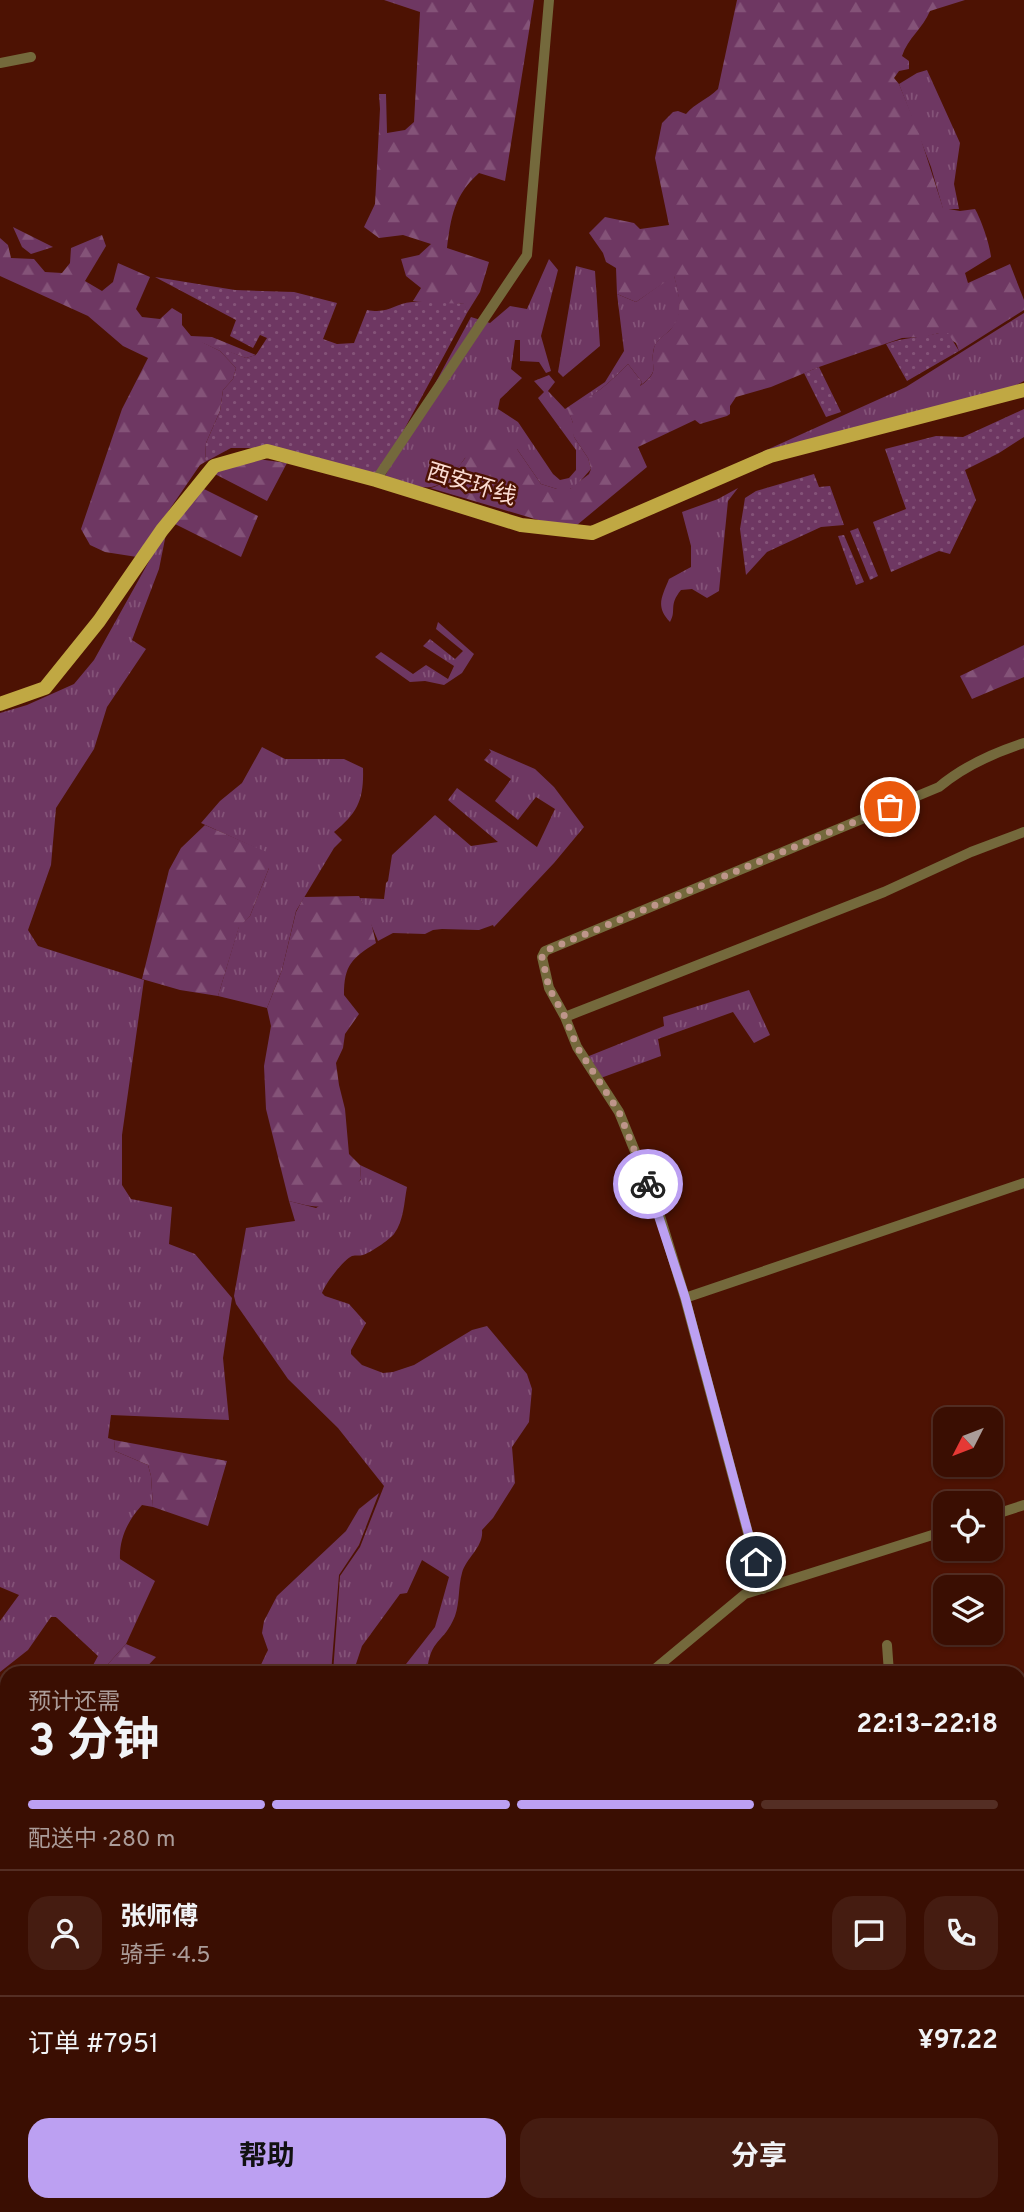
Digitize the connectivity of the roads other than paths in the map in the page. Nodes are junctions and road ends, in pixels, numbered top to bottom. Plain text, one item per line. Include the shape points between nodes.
1 (549, 0) edge
2 (31, 57) dead end
3 (0, 63) edge
4 (1024, 390) edge
5 (376, 480) junction
6 (0, 704) edge
7 (1024, 743) edge
8 (1024, 832) edge
9 (565, 1017) junction
10 (1024, 1183) edge
11 (685, 1297) junction
12 (1024, 1505) edge
13 (1003, 1512) edge
14 (933, 1535) edge
15 (763, 1589) junction
16 (887, 1645) dead end
17 (658, 1666) edge
18 (888, 1666) edge

1 - 5 street via 527,255
2 - 3 street
4 - 5 main road, 西安环线 via 770,456 592,533 521,525
5 - 6 main road, 西安环线 via 267,451 214,466 45,688
7 - 9 street via 991,754 939,787 545,951 542,957 549,988
8 - 9 street
9 - 11 street via 577,1047 619,1112 656,1203
10 - 11 street
11 - 15 street
12 - 13 street
14 - 15 street
15 - 17 street via 745,1594
16 - 18 street

